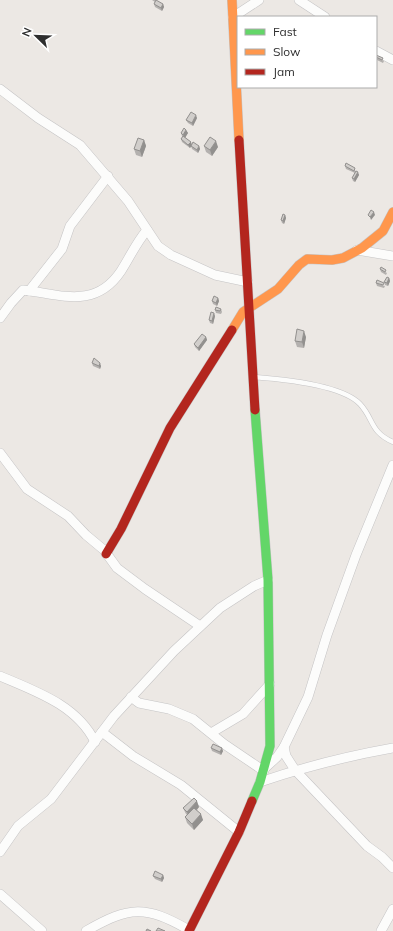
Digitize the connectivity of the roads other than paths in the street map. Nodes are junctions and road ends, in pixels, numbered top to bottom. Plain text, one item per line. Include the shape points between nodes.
1 (232, 0) edge
2 (259, 0) edge
3 (299, 0) edge
4 (323, 16) edge
5 (233, 17) junction
6 (377, 52) edge
7 (393, 60) edge
8 (237, 88) edge
9 (237, 88) edge
10 (0, 89) edge
11 (108, 176) junction
12 (393, 212) edge
13 (147, 230) junction
14 (357, 250) junction
15 (393, 256) edge
16 (248, 282) junction
17 (29, 291) junction
18 (249, 307) junction
19 (0, 318) edge
20 (252, 377) junction
21 (393, 442) edge
22 (0, 453) edge
23 (393, 465) edge
24 (106, 554) junction
25 (268, 580) junction
26 (200, 626) junction
27 (0, 676) edge
28 (270, 684) junction
29 (131, 697) junction
30 (102, 732) junction
31 (211, 733) junction
32 (95, 742) junction
33 (284, 747) junction
34 (393, 748) edge
35 (264, 770) junction
36 (295, 770) junction
37 (260, 782) junction
38 (239, 832) junction
39 (0, 852) edge
40 (393, 868) edge
41 (0, 894) edge
42 (393, 909) edge
43 (42, 931) edge
44 (86, 931) edge
45 (189, 931) edge
46 (381, 931) edge

1 - 5 street
2 - 5 street
3 - 4 street
5 - 8 street
6 - 7 street
9 - 16 street
10 - 11 street via 80,145
11 - 13 street
11 - 17 street via 70,226 62,249
12 - 14 street via 384,231
13 - 16 street via 158,246 171,255 215,275
13 - 17 street via 120,272 108,286 94,294 62,297
14 - 15 street
14 - 18 street via 343,258 332,260 307,259 278,289
16 - 18 street
17 - 19 street via 20,292
18 - 20 street
18 - 24 street via 237,319 170,428 121,529
20 - 21 lane via 306,383 343,394 359,403 373,427
20 - 25 street
22 - 24 street via 27,489 68,516
23 - 33 street via 356,555 308,697
24 - 26 street via 117,568
25 - 26 street via 237,596
25 - 28 street
26 - 29 street
27 - 32 street via 76,715
28 - 31 street via 243,714
28 - 35 street via 270,746
29 - 30 street
29 - 31 street via 139,703 169,709 193,719
30 - 32 street
30 - 38 street via 132,756 181,785
31 - 35 street
32 - 39 street via 51,799 18,826
33 - 35 street
33 - 36 street via 286,756
34 - 36 street
35 - 37 street
36 - 37 street
36 - 40 street via 367,846
37 - 38 street
38 - 45 street
41 - 43 street
42 - 46 street
44 - 45 street via 109,918 130,911 146,911 167,917

